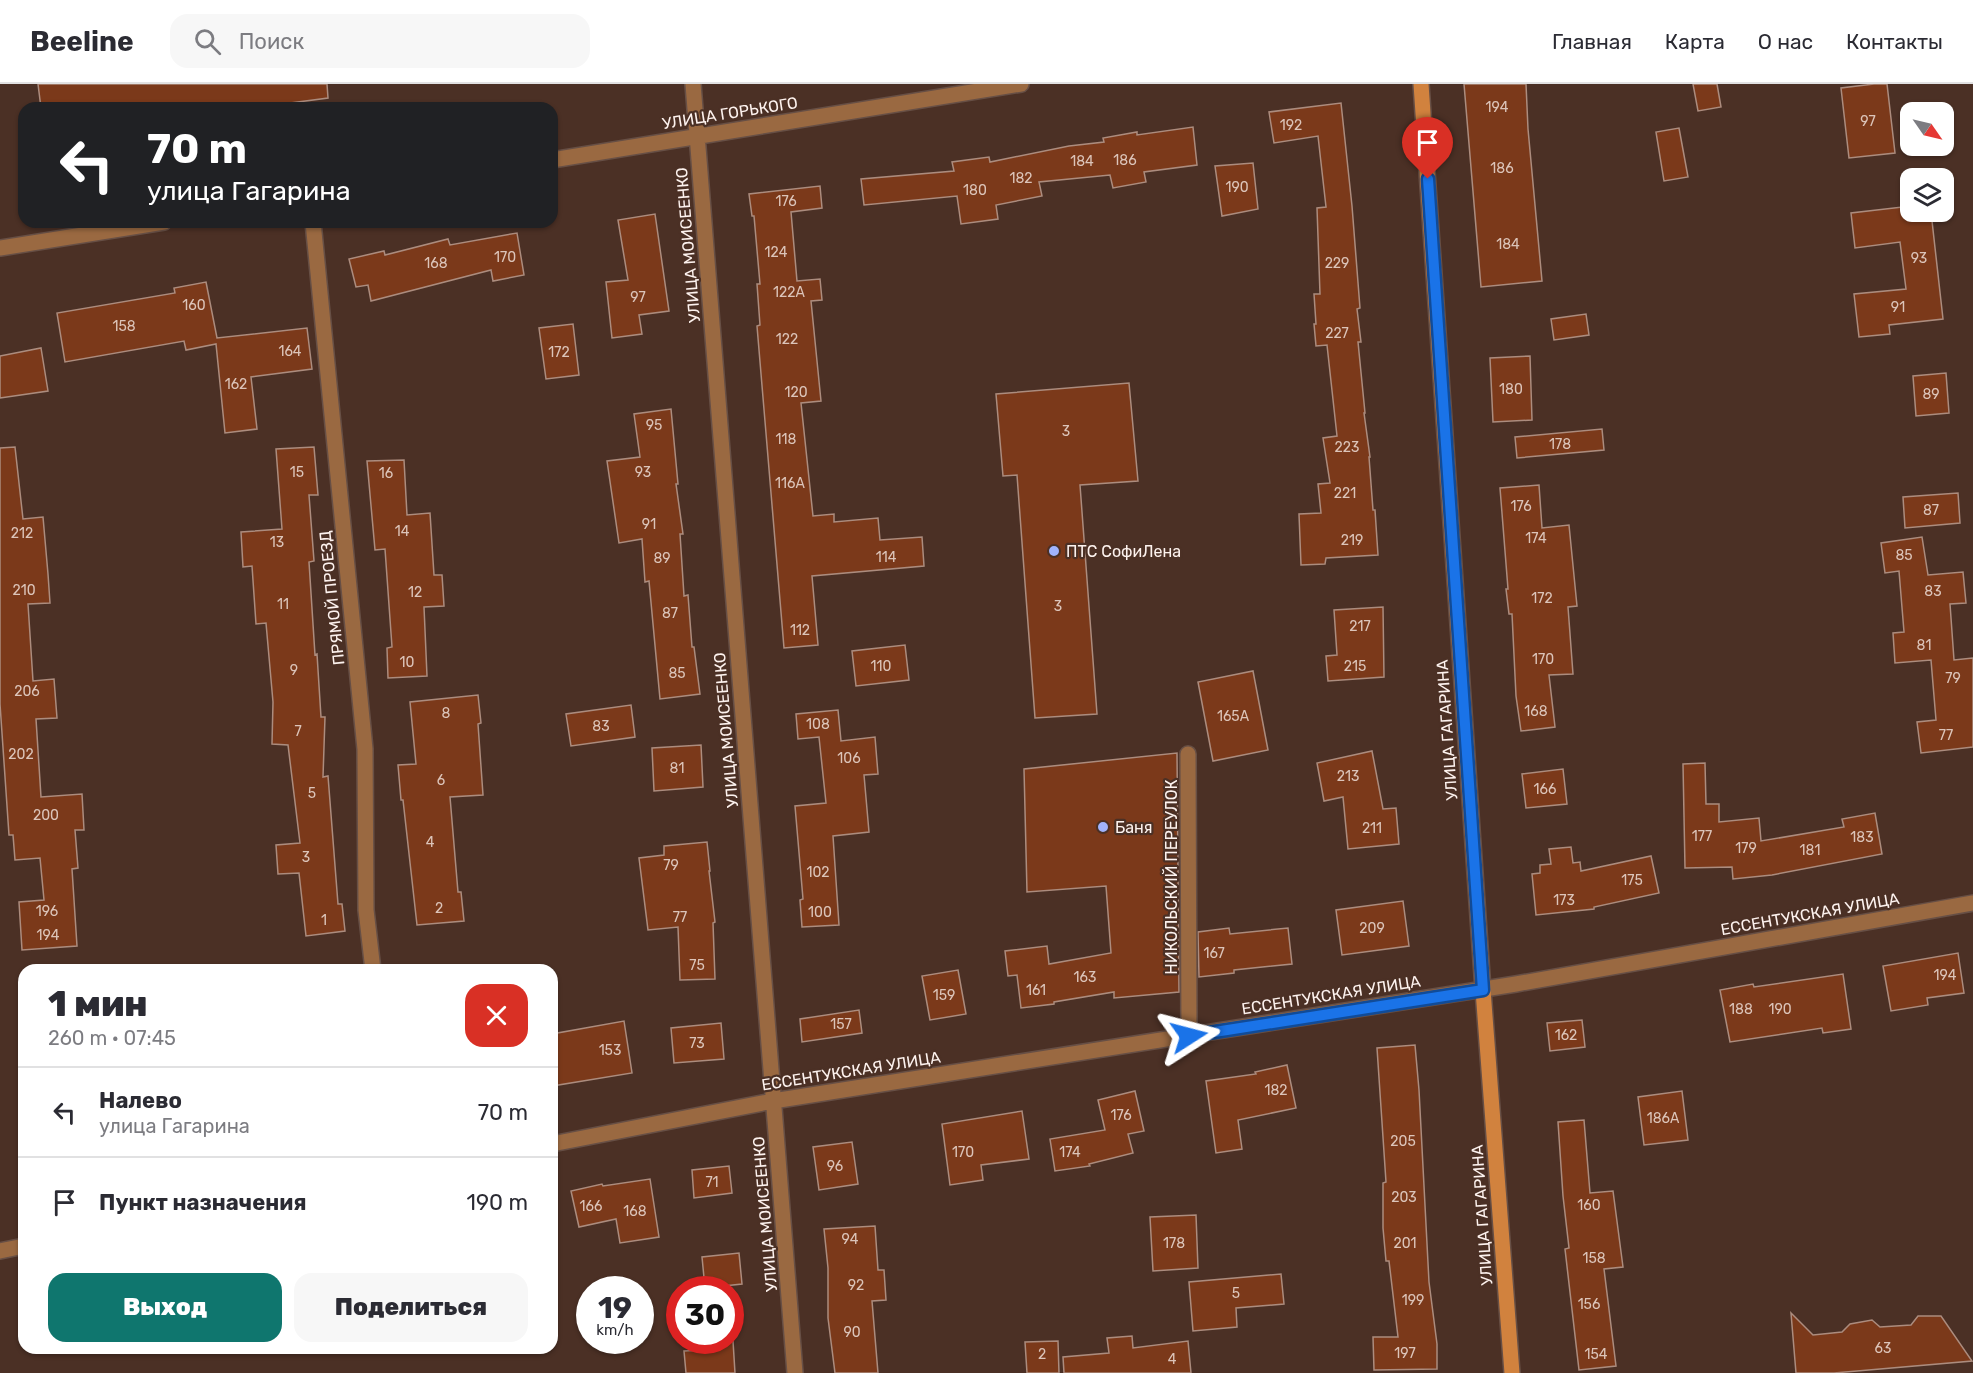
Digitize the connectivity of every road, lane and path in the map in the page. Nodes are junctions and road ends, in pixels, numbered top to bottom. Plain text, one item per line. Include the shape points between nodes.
1 (693, 84) edge
2 (1021, 84) edge
3 (1421, 84) edge
4 (697, 136) junction
5 (558, 159) edge
6 (126, 228) edge
7 (314, 228) edge
8 (0, 248) edge
9 (1188, 754) dead end
10 (1973, 903) edge
11 (372, 964) edge
12 (1483, 990) junction
13 (1189, 1036) junction
14 (773, 1101) junction
15 (558, 1143) edge
16 (18, 1247) edge
17 (0, 1251) edge
18 (795, 1373) edge
19 (1512, 1373) edge

1 - 4 street, УЛИЦА МОИСЕЕНКО
2 - 4 street, УЛИЦА ГОРЬКОГО
3 - 12 street, УЛИЦА ГАГАРИНА
4 - 5 street, УЛИЦА ГОРЬКОГО
4 - 14 street, УЛИЦА МОИСЕЕНКО
6 - 8 street
7 - 11 street, ПРЯМОЙ ПРОЕЗД via 365,749 366,910
9 - 13 street, НИКОЛЬСКИЙ ПЕРЕУЛОК
10 - 12 street, ЕССЕНТУКСКАЯ УЛИЦА
12 - 13 street, ЕССЕНТУКСКАЯ УЛИЦА
12 - 19 street, УЛИЦА ГАГАРИНА
13 - 14 street, ЕССЕНТУКСКАЯ УЛИЦА
14 - 15 street, ЕССЕНТУКСКАЯ УЛИЦА
14 - 18 street, УЛИЦА МОИСЕЕНКО
16 - 17 street

